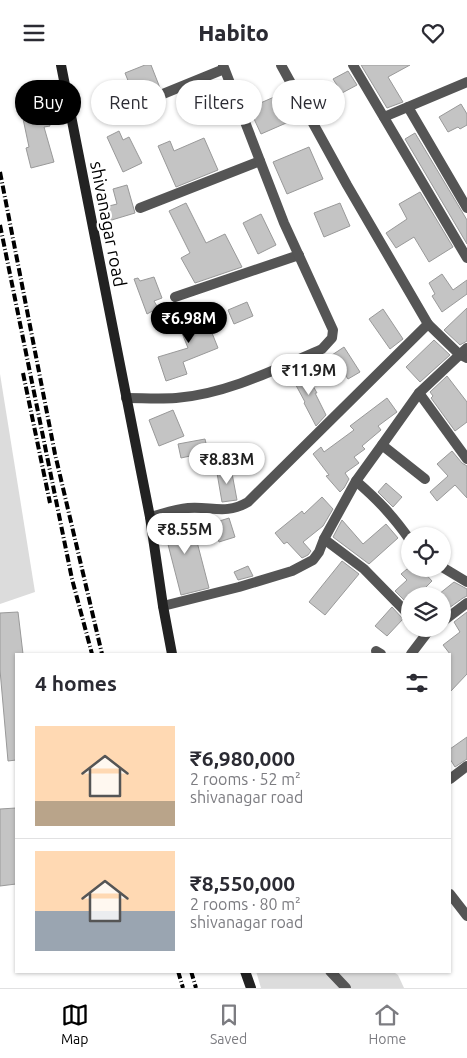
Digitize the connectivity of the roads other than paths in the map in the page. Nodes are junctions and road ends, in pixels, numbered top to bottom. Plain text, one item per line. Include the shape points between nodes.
1 (61, 65) edge
2 (281, 65) edge
3 (353, 65) edge
4 (224, 67) edge
5 (467, 82) edge
6 (166, 92) edge
7 (408, 107) junction
8 (384, 117) junction
9 (260, 161) junction
10 (140, 208) dead end
11 (467, 209) edge
12 (298, 255) junction
13 (467, 258) edge
14 (175, 297) dead end
15 (428, 324) junction
16 (464, 353) edge
17 (419, 393) junction
18 (126, 398) junction
19 (382, 445) junction
20 (467, 459) edge
21 (425, 479) dead end
22 (356, 481) junction
23 (150, 517) junction
24 (401, 528) edge
25 (324, 539) junction
26 (451, 572) edge
27 (467, 582) edge
28 (467, 603) edge
29 (163, 605) junction
30 (401, 607) edge
31 (451, 615) edge
32 (423, 637) edge
33 (172, 653) edge
34 (412, 653) edge
35 (467, 766) edge
36 (451, 778) edge
37 (451, 895) edge
38 (467, 916) edge
39 (246, 973) edge
40 (332, 973) edge
41 (251, 988) edge
42 (346, 988) edge

1 - 18 street, shivanagar road
2 - 15 street
3 - 8 street
4 - 6 street
4 - 9 street
5 - 7 street
7 - 8 street
7 - 11 street
8 - 13 street
9 - 10 street
9 - 12 street
12 - 14 street
12 - 18 street via 332,330 332,338 322,349 241,383 209,392 176,398
15 - 16 street
15 - 23 street via 248,502 223,511 184,508
16 - 17 street
17 - 19 street
17 - 20 street
18 - 23 street, shivanagar road
19 - 21 street
19 - 22 street
22 - 24 street via 380,502
22 - 25 street
23 - 29 street, shivanagar road
25 - 29 street via 313,560 303,566 239,587
25 - 30 street via 364,569
26 - 27 street
28 - 31 street
29 - 33 street, shivanagar road
32 - 34 street
35 - 36 street
37 - 38 street
39 - 41 street
40 - 42 street

